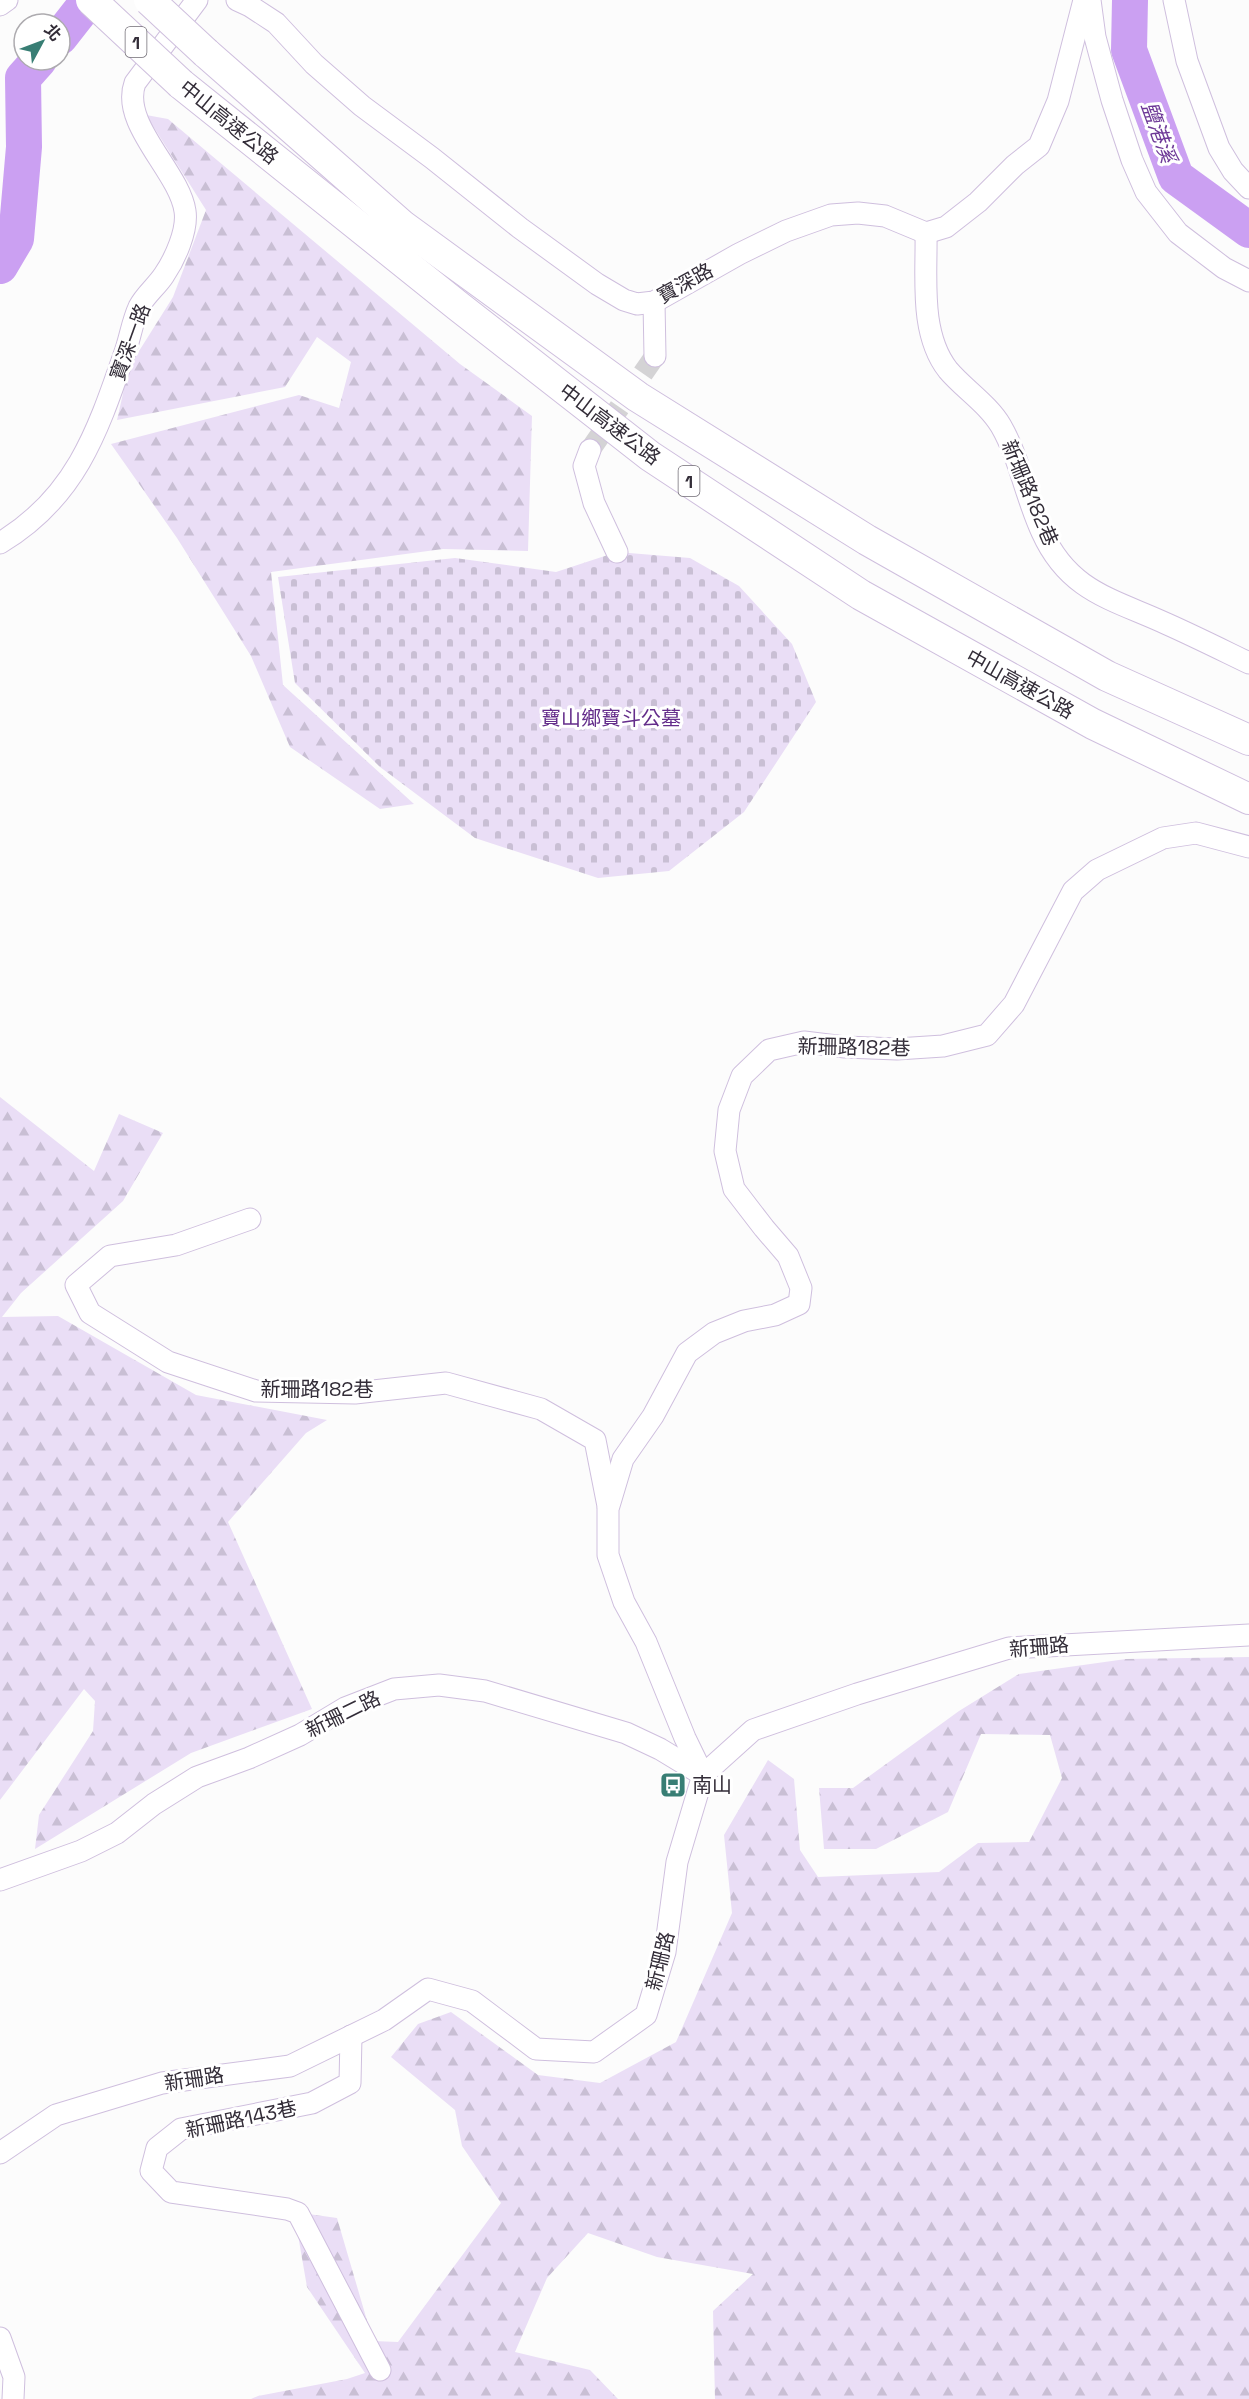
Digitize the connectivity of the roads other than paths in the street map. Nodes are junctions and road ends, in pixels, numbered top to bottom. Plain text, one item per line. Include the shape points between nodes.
1 (7, 0) edge
2 (91, 0) edge
3 (149, 0) edge
4 (197, 0) edge
5 (237, 0) edge
6 (1084, 0) edge
7 (1090, 0) edge
8 (1174, 0) edge
9 (0, 5) edge
10 (1249, 188) edge
11 (926, 233) junction
12 (1249, 281) edge
13 (654, 302) junction
14 (655, 356) tunnel mouth
15 (590, 450) tunnel mouth
16 (0, 543) edge
17 (617, 552) dead end
18 (1249, 663) edge
19 (1249, 740) edge
20 (1249, 799) edge
21 (1249, 847) edge
22 (250, 1219) dead end
23 (608, 1509) junction
24 (1249, 1635) edge
25 (703, 1775) junction
26 (0, 1880) edge
27 (351, 2036) junction
28 (0, 2153) edge
29 (0, 2337) edge
30 (380, 2370) dead end
31 (13, 2399) edge

1 - 9 street
2 - 20 highway, 中山高速公路 / 1, bridge via 181,84 650,456 861,596 1094,724
3 - 19 highway, 中山高速公路 / 1, bridge via 403,226 638,397 867,540 1107,676
4 - 16 street, 寶深一路 via 135,83 131,101 182,198 185,219 178,243 164,275 139,307 90,445 64,488 26,528
5 - 13 street, 寶深路 via 276,23 314,64 362,106 546,247 624,300 637,304
6 - 11 street via 1058,101 1039,146 946,227
7 - 12 street via 1095,37 1112,100 1146,192 1178,233 1224,268
8 - 10 street via 1187,61 1218,148
11 - 13 street, 寶深路 via 885,216 831,215 749,249
11 - 18 street, 新珊路182巷 via 925,309 934,342 947,368 999,423 1013,447 1043,534 1066,570 1114,602
13 - 14 street
15 - 17 street via 584,466 594,503
21 - 23 street, 新珊路182巷 via 1196,833 1163,838 1097,870 1072,891 1014,1004 987,1035 943,1046 897,1049 804,1042 769,1050 742,1076 729,1110 725,1151 734,1189 788,1256 801,1288 799,1304 714,1333 687,1353 653,1416 623,1459
22 - 23 street, 新珊路182巷 via 176,1245 110,1256 76,1285 90,1313 168,1362 256,1391 355,1392 446,1383 541,1408 595,1440
23 - 25 street, 新珊路182巷 via 608,1555 624,1602 646,1642
24 - 25 street, 新珊路 via 1009,1648 753,1730
25 - 26 street, 新珊二路 via 626,1733 485,1691 439,1685 394,1689 345,1708 300,1735 249,1758 196,1778 117,1833 81,1851
25 - 27 street, 新珊路 via 677,1862 665,1952 646,2015 594,2052 536,2049 472,2001 428,1989 384,2020
27 - 28 street, 新珊路 via 290,2066 162,2083 56,2115
27 - 30 street, 新珊路143巷 via 350,2083 312,2103 181,2129 157,2148 151,2171 171,2192 298,2212
29 - 31 street via 14,2377

